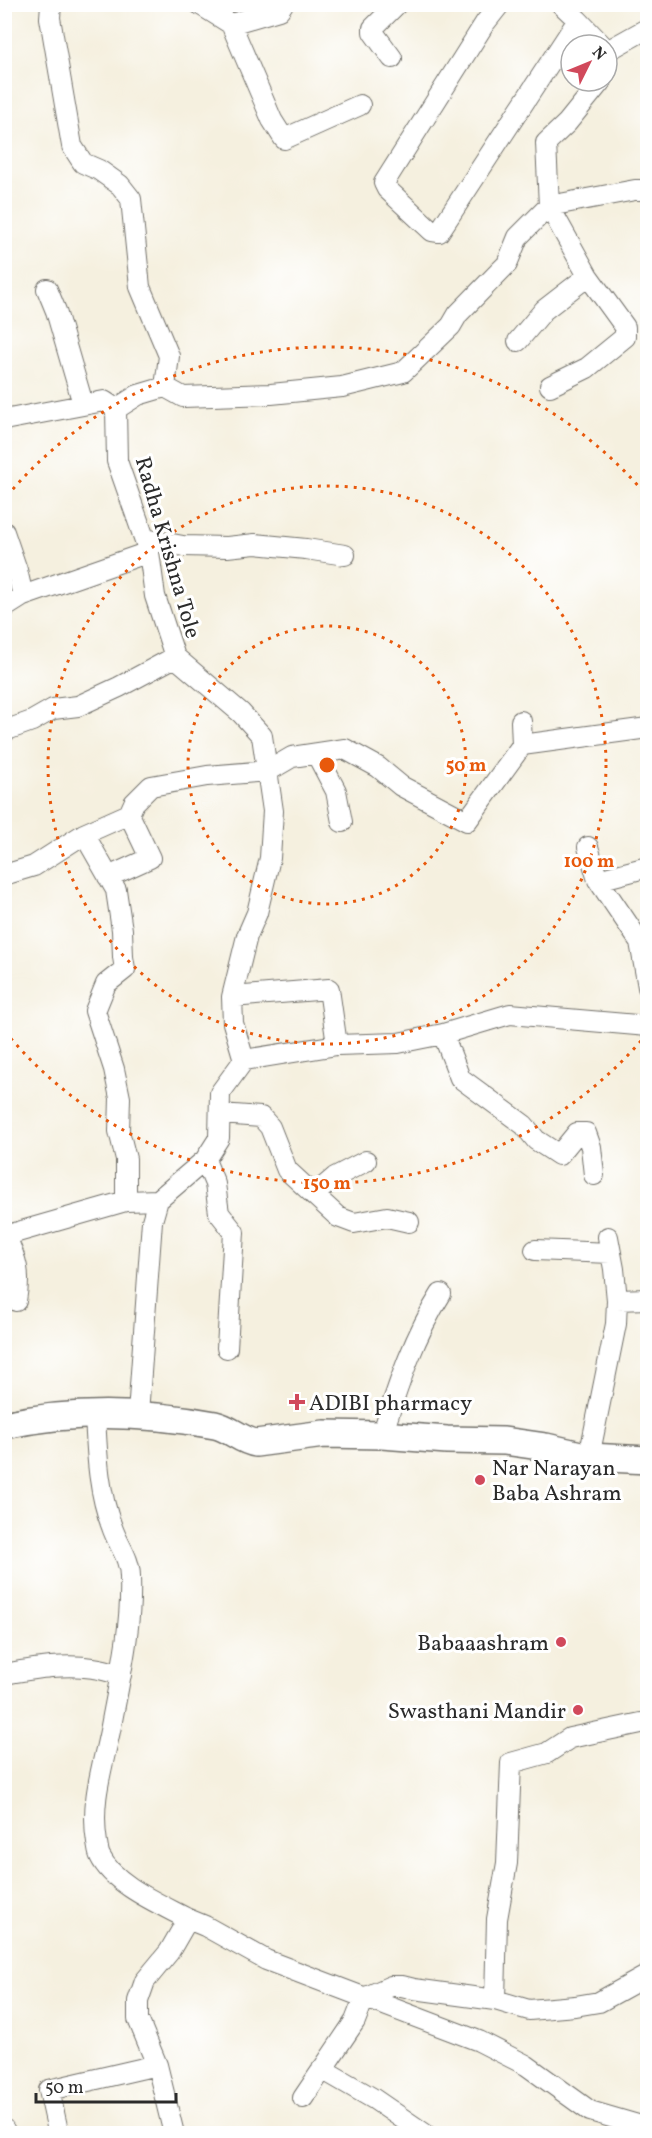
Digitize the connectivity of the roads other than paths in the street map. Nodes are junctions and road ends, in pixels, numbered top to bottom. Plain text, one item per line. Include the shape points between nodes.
1 (51, 4) edge
2 (283, 4) edge
3 (397, 4) edge
4 (500, 4) edge
5 (561, 4) edge
6 (205, 6) edge
7 (578, 20) junction
8 (231, 24) junction
9 (648, 28) edge
10 (591, 33) edge
11 (619, 42) edge
12 (392, 58) dead end
13 (591, 93) edge
14 (360, 105) dead end
15 (648, 190) edge
16 (549, 206) junction
17 (588, 276) junction
18 (47, 289) dead end
19 (518, 341) dead end
20 (550, 386) dead end
21 (165, 387) junction
22 (83, 404) junction
23 (116, 409) junction
24 (4, 420) edge
25 (4, 532) edge
26 (147, 546) junction
27 (345, 555) dead end
28 (23, 596) junction
29 (4, 608) edge
30 (175, 657) junction
31 (521, 721) dead end
32 (648, 728) edge
33 (4, 731) edge
34 (522, 745) junction
35 (316, 755) junction
36 (268, 771) junction
37 (129, 814) junction
38 (342, 822) dead end
39 (84, 834) junction
40 (588, 847) dead end
41 (648, 867) edge
42 (4, 875) edge
43 (108, 877) junction
44 (598, 880) junction
45 (648, 987) edge
46 (232, 997) junction
47 (648, 1026) edge
48 (443, 1034) junction
49 (337, 1045) junction
50 (244, 1060) junction
51 (221, 1114) junction
52 (205, 1160) junction
53 (366, 1161) dead end
54 (594, 1175) dead end
55 (315, 1196) junction
56 (158, 1200) junction
57 (126, 1201) junction
58 (409, 1222) dead end
59 (5, 1235) edge
60 (535, 1250) dead end
61 (441, 1294) dead end
62 (648, 1299) edge
63 (616, 1300) junction
64 (16, 1301) dead end
65 (227, 1348) dead end
66 (138, 1414) junction
67 (95, 1415) junction
68 (4, 1425) edge
69 (382, 1435) junction
70 (589, 1456) junction
71 (648, 1460) edge
72 (4, 1674) edge
73 (120, 1675) junction
74 (641, 1723) dead end
75 (188, 1918) junction
76 (648, 1975) edge
77 (364, 1998) junction
78 (495, 2000) junction
79 (157, 2065) junction
80 (322, 2069) junction
81 (303, 2098) dead end
82 (648, 2125) edge
83 (58, 2132) dead end
84 (174, 2133) edge
85 (425, 2133) edge

1 - 21 street via 50,18 72,146 83,163 120,185 131,198 140,287 169,356
2 - 8 street via 279,10
3 - 12 street via 373,28
4 - 7 street via 384,183 432,231 439,232
5 - 7 street
6 - 8 street
7 - 10 street
8 - 14 street via 284,139
9 - 11 street
13 - 16 street via 546,143
15 - 16 street
16 - 17 street
16 - 21 street via 518,237 507,264 403,372 342,387 272,394 183,397
17 - 19 street via 544,310
17 - 20 street via 625,327 625,337 587,368
18 - 22 street
21 - 23 street via 138,395
22 - 23 street via 104,401
22 - 24 street
23 - 26 street, Radha Krishna Tole via 117,461
25 - 28 street
26 - 27 street via 255,544
26 - 28 street
26 - 30 street, Radha Krishna Tole via 155,596
28 - 29 street
30 - 33 street via 78,706 52,709
30 - 36 street, Radha Krishna Tole via 262,736
31 - 34 street
32 - 34 street
34 - 35 street via 466,821 401,786 378,767 345,749
35 - 36 street via 292,757
35 - 38 street via 336,790
36 - 37 street via 151,786 134,802
36 - 46 street, Radha Krishna Tole via 273,812 270,858
37 - 39 street
37 - 43 street via 150,858
39 - 42 street via 34,866
39 - 43 street
40 - 44 street
41 - 44 street
43 - 57 street via 116,890 125,969 106,984 94,1011 120,1098
44 - 45 street via 640,942
46 - 49 street via 329,989
46 - 50 street, Radha Krishna Tole via 233,1023
47 - 48 street via 510,1014
48 - 49 street via 398,1043
48 - 54 street via 460,1078 524,1125 551,1151 559,1155 577,1133 586,1134
49 - 50 street
50 - 51 street via 220,1093
51 - 52 street via 219,1138
51 - 55 street via 261,1117 270,1127 287,1170
52 - 56 street
52 - 65 street via 215,1184 219,1214 234,1232
53 - 55 street via 335,1178
55 - 58 street via 338,1217 354,1223 387,1217
56 - 57 street
56 - 66 street via 152,1221
57 - 59 street
59 - 64 street via 16,1258
60 - 63 street via 610,1245
61 - 69 street via 424,1320 405,1364
62 - 63 street
63 - 70 street via 616,1324
66 - 67 street
66 - 69 street via 220,1426 249,1442 324,1434
67 - 68 street via 31,1419
67 - 73 street via 98,1474 111,1527 129,1562 130,1617
69 - 70 street via 504,1441
70 - 71 street
72 - 73 street via 92,1667
73 - 75 street via 95,1798 99,1856 135,1890
74 - 78 street via 570,1738 547,1753 511,1763 507,1863 497,1919
75 - 77 street via 266,1960
75 - 79 street via 169,1952 145,1981 138,2001 138,2019
76 - 78 street via 599,2002 587,2004 529,2010
77 - 78 street via 391,1986 402,1986
77 - 80 street via 355,2021
77 - 82 street via 479,2041 526,2065 590,2111
79 - 83 street via 49,2090
79 - 84 street
80 - 81 street
80 - 85 street

